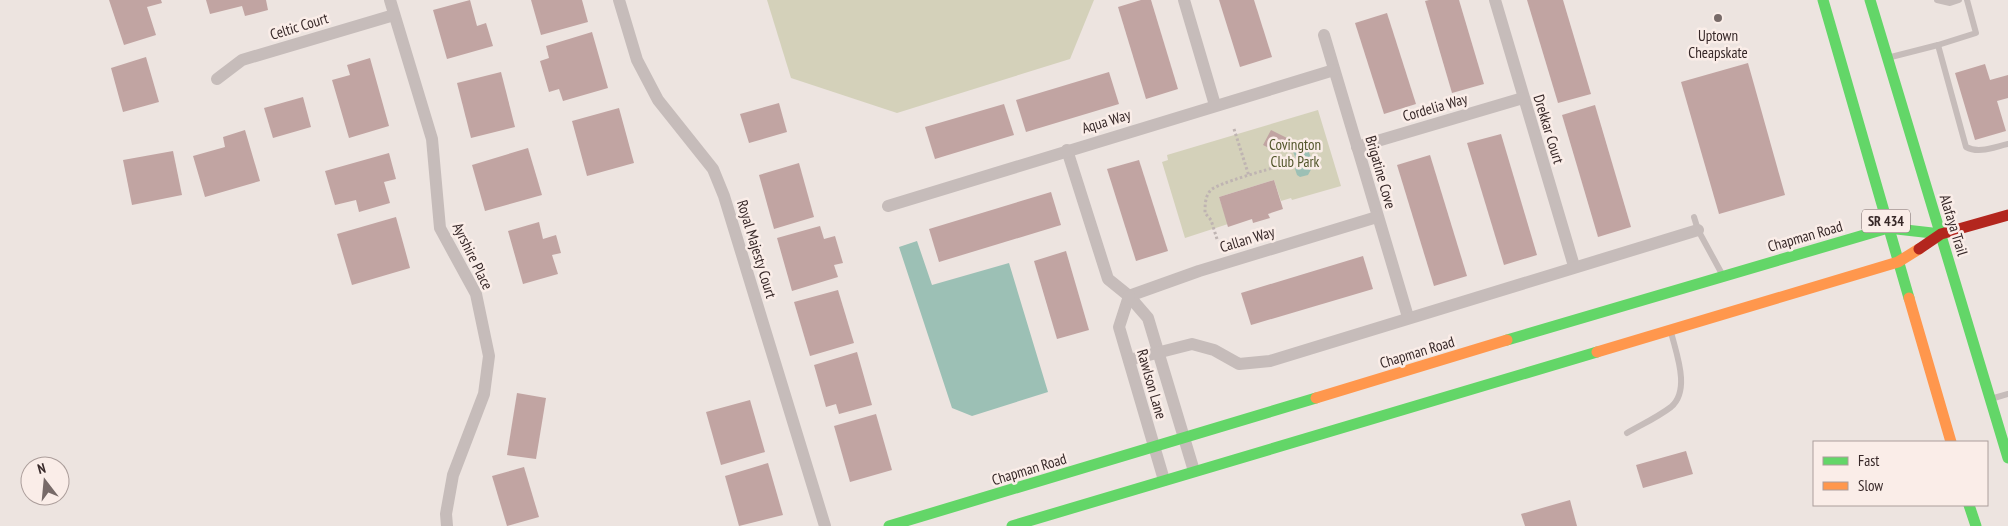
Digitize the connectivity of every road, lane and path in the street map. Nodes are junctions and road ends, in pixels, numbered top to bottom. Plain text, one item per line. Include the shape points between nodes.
1 (390, 0) edge
2 (619, 0) edge
3 (1184, 0) edge
4 (1495, 0) edge
5 (1823, 0) edge
6 (1870, 0) edge
7 (1937, 0) edge
8 (1959, 0) edge
9 (1967, 0) edge
10 (394, 15) junction
11 (1324, 35) dead end
12 (1938, 45) junction
13 (1888, 58) junction
14 (1334, 70) junction
15 (217, 79) dead end
16 (1523, 98) junction
17 (1215, 105) junction
18 (1234, 129) dead end
19 (2008, 144) edge
20 (1356, 146) junction
21 (1067, 150) junction
22 (1281, 166) dead end
23 (1249, 176) junction
24 (888, 206) dead end
25 (2008, 215) edge
26 (1377, 217) junction
27 (1694, 217) dead end
28 (1888, 228) junction
29 (1698, 230) junction
30 (1941, 234) junction
31 (1217, 239) dead end
32 (1898, 262) junction
33 (1574, 266) junction
34 (1723, 275) junction
35 (1129, 296) junction
36 (1408, 317) junction
37 (1670, 330) junction
38 (1157, 352) junction
39 (1129, 360) junction
40 (2008, 394) edge
41 (1990, 399) junction
42 (1627, 433) dead end
43 (1184, 439) junction
44 (1951, 441) edge
45 (1153, 448) junction
46 (2008, 458) edge
47 (1194, 471) junction
48 (1164, 480) junction
49 (1970, 506) edge
50 (447, 526) edge
51 (825, 526) edge
52 (889, 526) edge
53 (1012, 526) edge
54 (1976, 526) edge

1 - 10 street, Ayrshire Place
2 - 51 street, Royal Majesty Court via 637,60 658,100 713,169 724,196
3 - 17 street
4 - 16 street, Drekkar Court
5 - 28 street, SR 434
6 - 13 street, Alafaya Trail
7 - 8 lane
9 - 12 lane via 1976,34
10 - 15 street, Celtic Court via 242,60
10 - 50 street, Ayrshire Place via 432,139 440,228 476,294 489,356 484,394 453,475
11 - 14 street, Brigatine Cove
12 - 13 lane
12 - 19 lane via 1966,147 1981,150
13 - 30 street, Alafaya Trail
14 - 17 street, Aqua Way
14 - 20 street, Brigatine Cove
16 - 20 street, Cordelia Way
16 - 33 street, Drekkar Court
17 - 21 street, Aqua Way
18 - 23 path
20 - 26 street, Brigatine Cove
21 - 24 street, Aqua Way
21 - 35 street, Rawlson Lane via 1108,279
22 - 23 path
23 - 31 path via 1222,184 1208,195 1205,212
25 - 30 street
26 - 35 street, Callan Way
26 - 36 street, Brigatine Cove
27 - 29 lane
28 - 30 street, Chapman Road
28 - 32 street, SR 434
28 - 34 street, Chapman Road
29 - 33 street
29 - 34 lane
30 - 32 street
30 - 41 street, Alafaya Trail
32 - 37 street
32 - 44 street, SR 434
33 - 36 street
34 - 43 street, Chapman Road
35 - 38 street, Rawlson Lane via 1148,318
35 - 39 street, Rawlson Lane via 1119,327
36 - 38 street via 1270,361 1240,364 1214,350 1192,344
37 - 42 lane via 1681,391 1672,406
37 - 47 street
38 - 39 street
38 - 43 street, Rawlson Lane
39 - 45 street, Rawlson Lane
40 - 41 lane
41 - 46 street, Alafaya Trail
43 - 45 street, Chapman Road
43 - 47 street, Rawlson Lane
45 - 48 street, Rawlson Lane
45 - 52 street, Chapman Road
47 - 48 street
48 - 53 street
49 - 54 street

